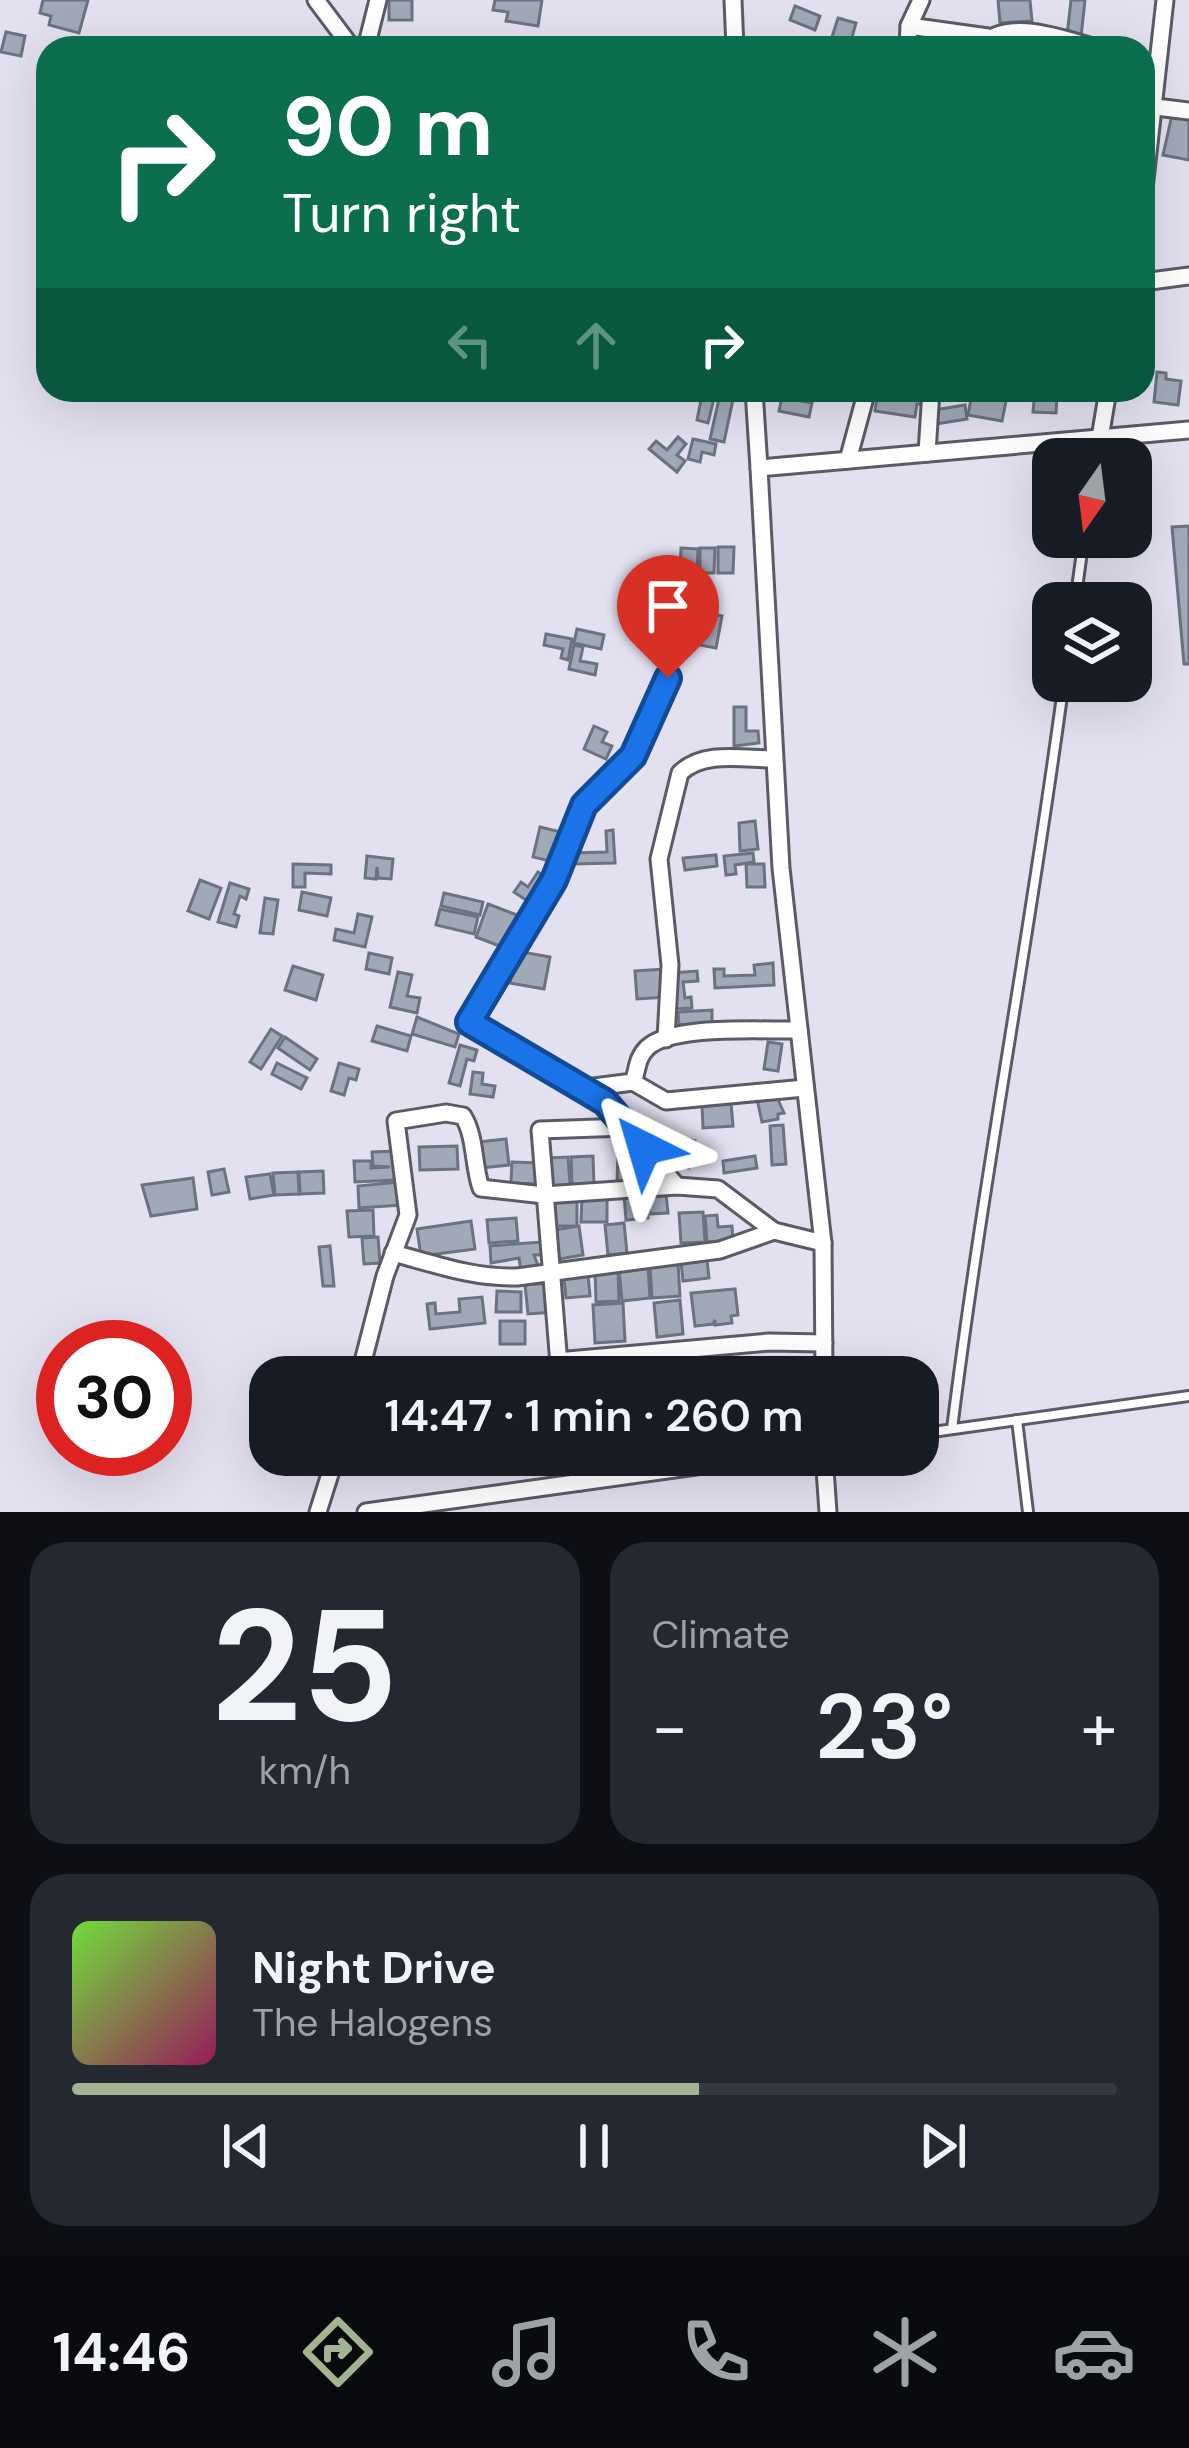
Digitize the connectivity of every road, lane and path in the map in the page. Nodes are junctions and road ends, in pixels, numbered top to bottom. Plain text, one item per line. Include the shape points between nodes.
1 (316, 0) edge
2 (378, 0) edge
3 (921, 0) edge
4 (1165, 0) edge
5 (732, 1) edge
6 (909, 26) junction
7 (343, 36) edge
8 (369, 36) edge
9 (734, 36) edge
10 (909, 36) edge
11 (953, 36) edge
12 (1006, 36) edge
13 (1053, 36) edge
14 (1155, 45) edge
15 (1155, 98) edge
16 (1156, 107) junction
17 (1189, 111) edge
18 (1155, 114) edge
19 (1189, 276) edge
20 (1155, 280) edge
21 (755, 402) edge
22 (864, 402) edge
23 (930, 402) edge
24 (1106, 402) edge
25 (1189, 430) edge
26 (1100, 438) joint
27 (1032, 444) edge
28 (927, 453) junction
29 (848, 460) junction
30 (759, 468) junction
31 (668, 678) dead end
32 (1061, 702) edge
33 (774, 760) junction
34 (800, 1030) junction
35 (666, 1039) junction
36 (632, 1082) junction
37 (583, 1088) junction
38 (805, 1088) junction
39 (626, 1127) junction
40 (677, 1186) junction
41 (544, 1195) junction
42 (774, 1232) junction
43 (823, 1243) junction
44 (392, 1253) junction
45 (554, 1274) junction
46 (824, 1343) junction
47 (364, 1356) edge
48 (557, 1356) edge
49 (660, 1356) edge
50 (824, 1356) edge
51 (1189, 1396) edge
52 (1017, 1420) junction
53 (952, 1430) junction
54 (939, 1432) edge
55 (329, 1476) edge
56 (580, 1476) edge
57 (624, 1476) edge
58 (825, 1476) edge
59 (581, 1482) junction
60 (318, 1512) edge
61 (366, 1512) edge
62 (828, 1512) edge
63 (1028, 1512) edge

1 - 7 street
2 - 8 street
3 - 6 street
4 - 14 street
5 - 9 street
6 - 10 street
6 - 11 street
12 - 13 street
15 - 16 street
16 - 17 street
16 - 18 street
19 - 20 street
21 - 30 street
22 - 29 street
23 - 28 street
24 - 26 street
25 - 26 street
27 - 28 street
28 - 29 street
29 - 30 street
30 - 33 street
31 - 37 street via 633,756 584,805 554,880 469,1022
32 - 53 lane
33 - 34 street
33 - 35 street via 707,759 680,773 659,859 670,965
34 - 35 street
34 - 38 street
35 - 36 street via 650,1045
36 - 37 street
36 - 38 street via 666,1101
37 - 39 street
38 - 43 street
39 - 40 street
39 - 41 street via 540,1130
40 - 41 street
40 - 42 street via 718,1189
41 - 44 street via 482,1188 463,1116 397,1121 408,1215
41 - 45 street
42 - 43 street
42 - 45 street via 720,1250
43 - 46 street
44 - 45 street via 488,1278
44 - 47 street
45 - 48 street
46 - 49 street
46 - 50 street
51 - 52 lane
52 - 53 lane
52 - 63 lane
53 - 54 lane
55 - 60 street
56 - 59 street
57 - 59 street
58 - 62 street
59 - 61 street

